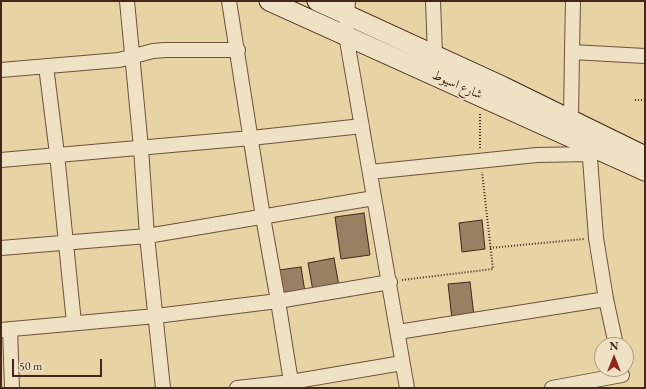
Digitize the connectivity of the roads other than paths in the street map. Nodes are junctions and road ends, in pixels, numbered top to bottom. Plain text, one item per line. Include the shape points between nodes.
1 (127, 1) edge
2 (229, 1) edge
3 (269, 1) edge
4 (317, 1) edge
5 (433, 1) edge
6 (573, 1) edge
7 (348, 8) edge
8 (346, 35) junction
9 (238, 50) junction
10 (572, 52) junction
11 (434, 55) junction
12 (645, 56) edge
13 (132, 58) junction
14 (46, 66) junction
15 (1, 70) edge
16 (571, 120) junction
17 (362, 126) junction
18 (251, 138) junction
19 (141, 148) junction
20 (589, 149) junction
21 (643, 153) edge
22 (57, 154) junction
23 (1, 160) edge
24 (645, 171) edge
25 (370, 172) junction
26 (374, 198) junction
27 (263, 217) junction
28 (147, 236) junction
29 (66, 242) junction
30 (1, 248) edge
31 (390, 282) junction
32 (606, 298) junction
33 (278, 301) junction
34 (156, 316) junction
35 (74, 323) junction
36 (6, 329) edge
37 (398, 332) junction
38 (614, 337) edge
39 (402, 363) junction
40 (622, 377) edge
41 (291, 385) edge
42 (12, 388) edge
43 (164, 388) edge
44 (236, 388) edge
45 (407, 388) edge
46 (552, 388) edge

1 - 13 street
2 - 9 street
3 - 8 street, شارع اسيوط
4 - 7 street, شارع اسيوط
5 - 11 street
6 - 10 street
7 - 8 street
7 - 11 street, شارع اسيوط
8 - 17 street
8 - 20 street, شارع اسيوط via 480,95
9 - 13 street via 165,50
9 - 18 street
10 - 12 street
10 - 16 street
11 - 16 street, شارع اسيوط
13 - 14 street
13 - 19 street
14 - 15 street
14 - 22 street
16 - 21 street, شارع اسيوط
17 - 18 street
17 - 25 street
18 - 19 street
18 - 27 street
19 - 22 street
19 - 28 street
20 - 24 street, شارع اسيوط
20 - 25 street
20 - 32 street via 596,238
22 - 23 street
22 - 29 street
25 - 26 street
26 - 27 street
26 - 31 street
27 - 28 street
27 - 33 street
28 - 29 street
28 - 34 street
29 - 30 street
29 - 35 street
31 - 33 street
31 - 37 street
32 - 37 street
32 - 38 street
33 - 34 street
33 - 41 street
34 - 35 street
34 - 43 street
35 - 36 street
36 - 42 street
37 - 39 street
39 - 41 street
39 - 45 street
40 - 46 street
41 - 44 street

